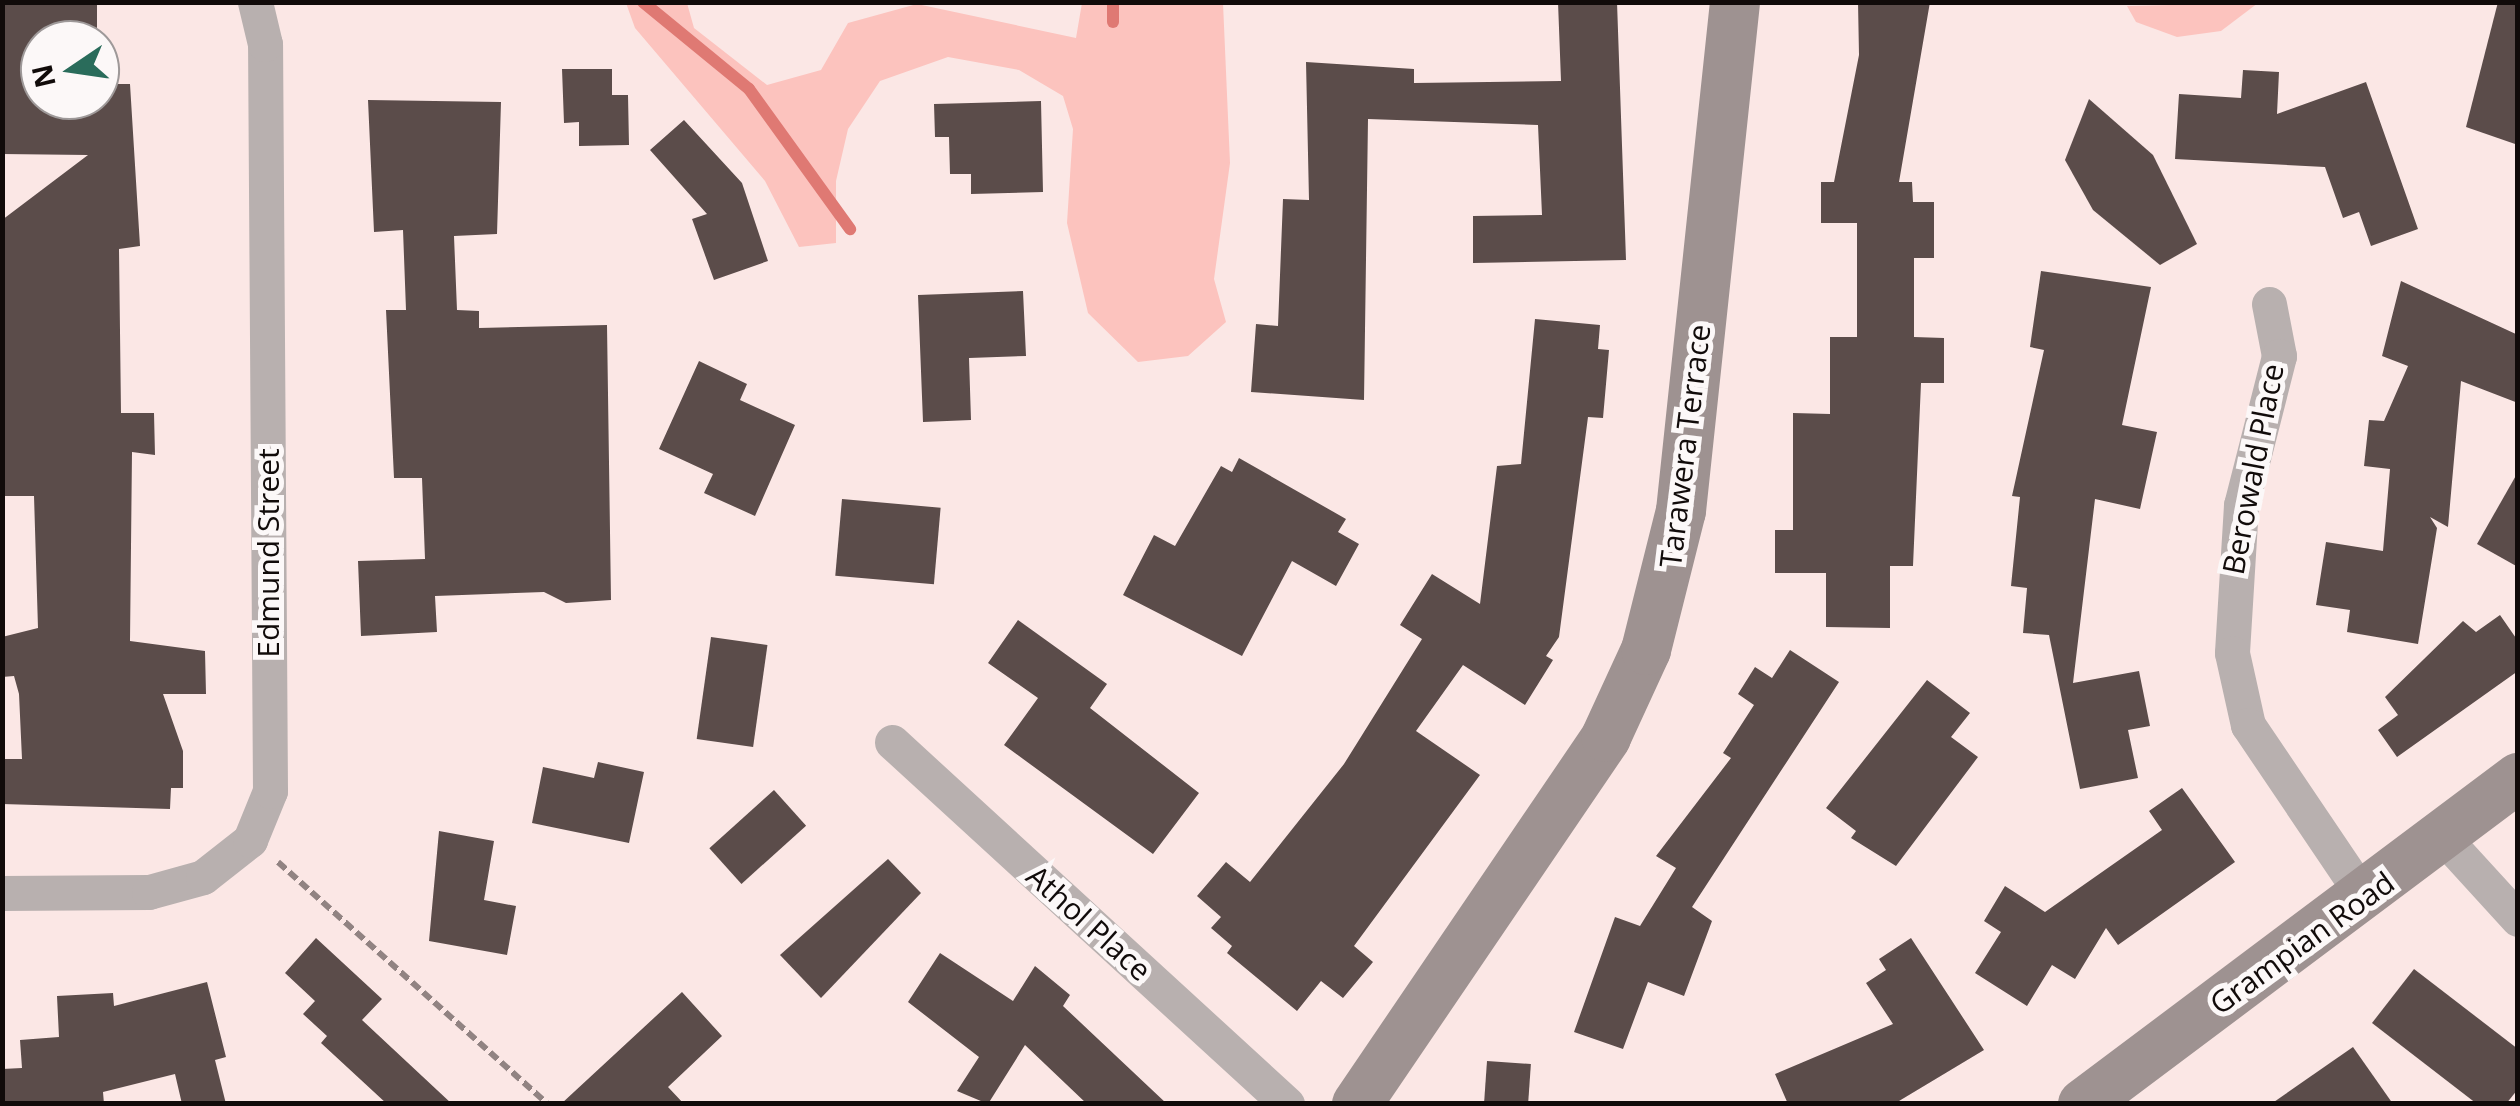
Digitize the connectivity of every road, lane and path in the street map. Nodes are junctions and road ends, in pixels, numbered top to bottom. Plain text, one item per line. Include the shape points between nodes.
1 (254, 2) edge
2 (1735, 2) edge
3 (2270, 304) dead end
4 (892, 742) dead end
5 (2518, 778) edge
6 (2443, 837) junction
7 (250, 840) junction
8 (2, 893) edge
9 (2364, 897) junction
10 (2518, 919) edge
11 (548, 1104) edge
12 (1287, 1104) edge
13 (1358, 1104) edge
14 (2083, 1104) edge

1 - 7 street, Edmund Street via 265,44 270,790
2 - 13 street, Tarawera Terrace via 1682,511 1646,650 1606,737
3 - 9 street, Berowald Place via 2278,356 2241,505 2232,652 2248,725
4 - 12 street, Athol Place
5 - 6 street, Grampian Road
6 - 9 street, Grampian Road
6 - 10 street
7 - 8 street, Edmund Street via 203,877 149,892
7 - 11 path
9 - 14 street, Grampian Road

